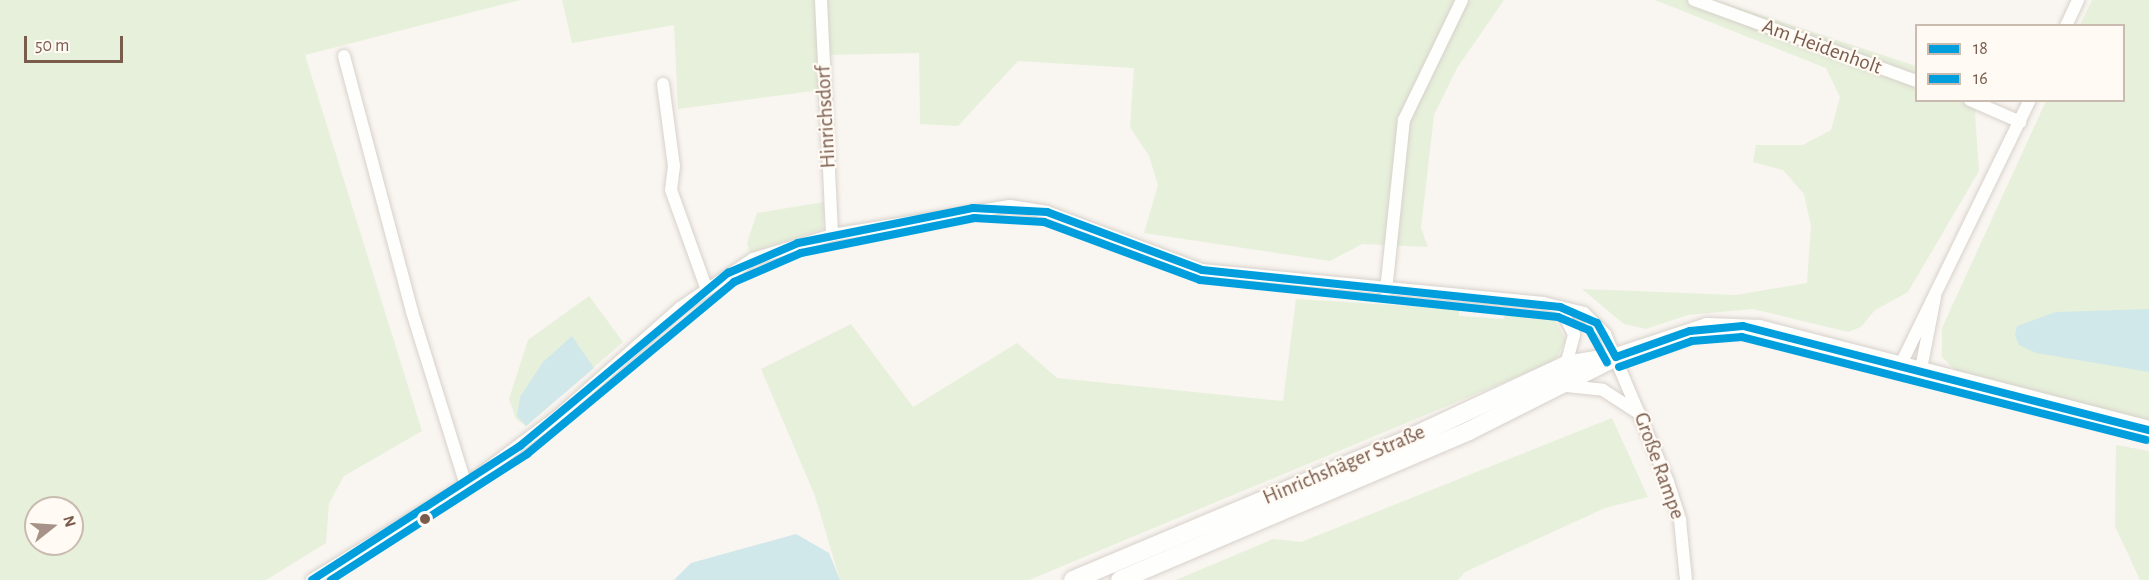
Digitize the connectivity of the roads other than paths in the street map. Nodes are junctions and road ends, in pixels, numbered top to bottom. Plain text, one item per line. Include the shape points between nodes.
1 (821, 0) edge
2 (1462, 0) edge
3 (1694, 0) edge
4 (2078, 0) edge
5 (2067, 24) edge
6 (344, 56) dead end
7 (1915, 80) edge
8 (663, 84) dead end
9 (1975, 102) edge
10 (2029, 102) edge
11 (2020, 122) junction
12 (832, 235) junction
13 (706, 287) junction
14 (1386, 291) junction
15 (1935, 297) junction
16 (1560, 307) junction
17 (1616, 357) junction
18 (1566, 364) junction
19 (1901, 364) junction
20 (1921, 369) junction
21 (1567, 386) junction
22 (1640, 414) junction
23 (2149, 430) edge
24 (466, 485) junction
25 (312, 580) edge
26 (1073, 580) edge
27 (1120, 580) edge
28 (1686, 580) edge

1 - 12 street, Hinrichsdorf
2 - 14 street via 1404,120
3 - 7 street, Am Heidenholt
4 - 5 street
6 - 24 street via 412,312
8 - 13 street via 674,166 671,190
9 - 11 street
10 - 11 street
11 - 15 street
12 - 13 street via 776,249
12 - 14 street via 1010,206 1047,212 1202,270
13 - 24 street via 557,417
14 - 16 street
15 - 19 street via 1923,311
15 - 20 street
16 - 17 street via 1584,313 1597,323
16 - 18 street via 1574,335
17 - 18 main road, Hinrichshäger Straße
17 - 19 main road, Hinrichshäger Straße via 1690,331 1734,326
17 - 21 main road, Hinrichshäger Straße
17 - 22 street, Große Rampe
18 - 26 main road, Hinrichshäger Straße via 1410,438
19 - 20 main road, Hinrichshäger Straße
20 - 23 main road, Hinrichshäger Straße
21 - 22 street, Hinrichshäger Straße via 1603,390
21 - 27 main road, Hinrichshäger Straße
22 - 28 street, Große Rampe via 1674,499
24 - 25 street

